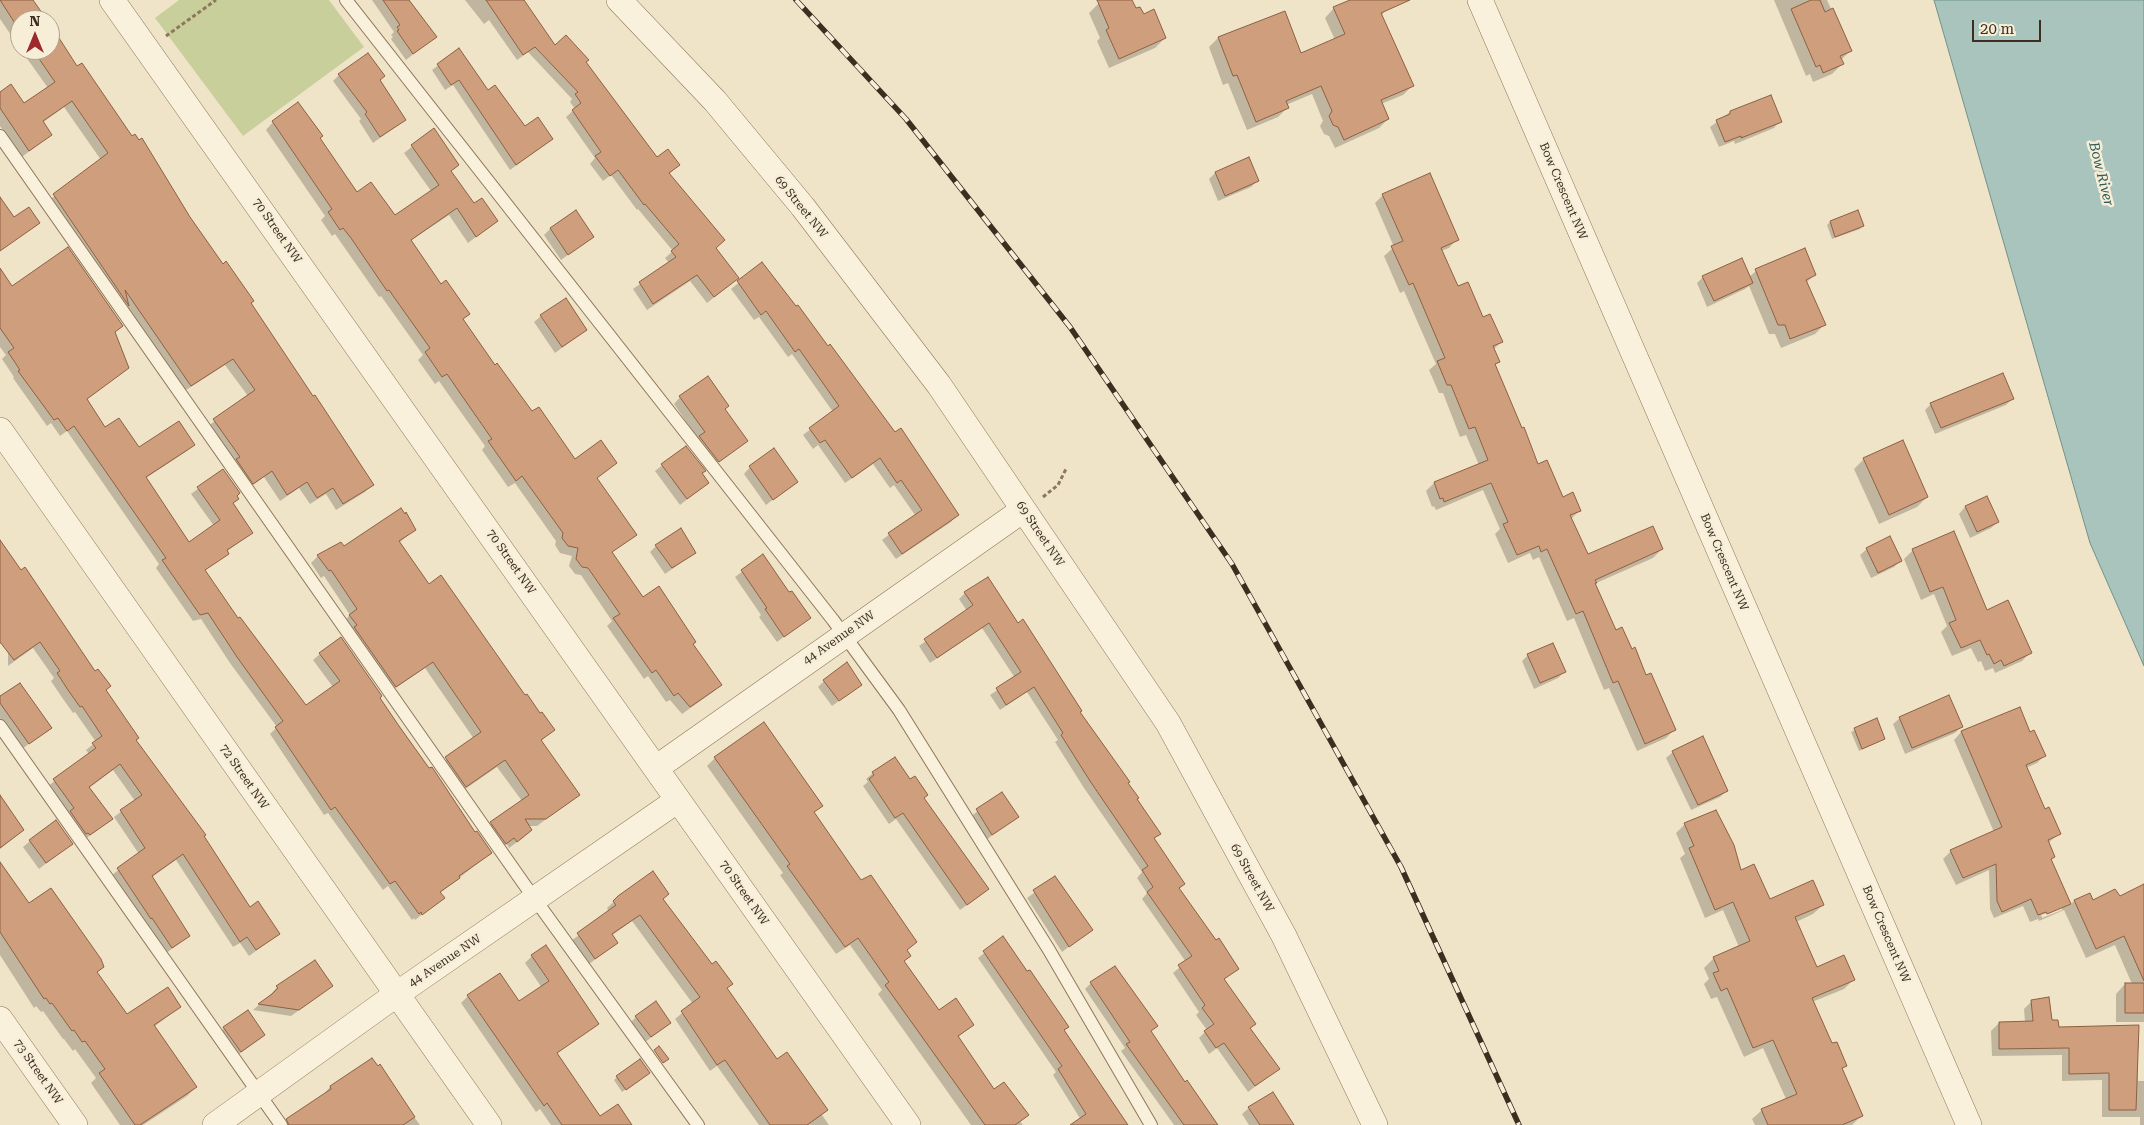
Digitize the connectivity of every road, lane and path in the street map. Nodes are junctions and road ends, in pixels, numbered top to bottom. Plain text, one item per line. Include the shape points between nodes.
1 (112, 0) edge
2 (216, 0) edge
3 (346, 0) edge
4 (619, 0) edge
5 (1480, 0) edge
6 (148, 49) junction
7 (0, 136) edge
8 (0, 430) edge
9 (1066, 469) dead end
10 (1023, 510) junction
11 (844, 635) junction
12 (0, 726) edge
13 (656, 768) junction
14 (678, 800) junction
15 (536, 899) junction
16 (396, 994) junction
17 (0, 1019) edge
18 (259, 1093) junction
19 (75, 1125) edge
20 (214, 1125) edge
21 (280, 1125) edge
22 (488, 1125) edge
23 (698, 1125) edge
24 (908, 1125) edge
25 (1151, 1125) edge
26 (1375, 1125) edge
27 (1969, 1125) edge

1 - 6 street, 70 Street NW
2 - 6 path
3 - 11 lane
4 - 10 street, 69 Street NW via 715,101 803,207 939,385
5 - 27 street, Bow Crescent NW
6 - 13 street, 70 Street NW
7 - 15 lane
8 - 16 street, 72 Street NW
9 - 10 path via 1058,485
10 - 11 street, 44 Avenue NW
10 - 26 street, 69 Street NW via 1168,723 1284,936
11 - 13 street, 44 Avenue NW
11 - 25 lane via 899,710 1049,950
12 - 18 lane
13 - 14 street, 70 Street NW
14 - 15 street, 44 Avenue NW
14 - 24 street, 70 Street NW
15 - 16 street, 44 Avenue NW
15 - 23 lane
16 - 18 street, 44 Avenue NW
16 - 22 street, 72 Street NW
17 - 19 street, 73 Street NW
18 - 20 street, 44 Avenue NW
18 - 21 lane

